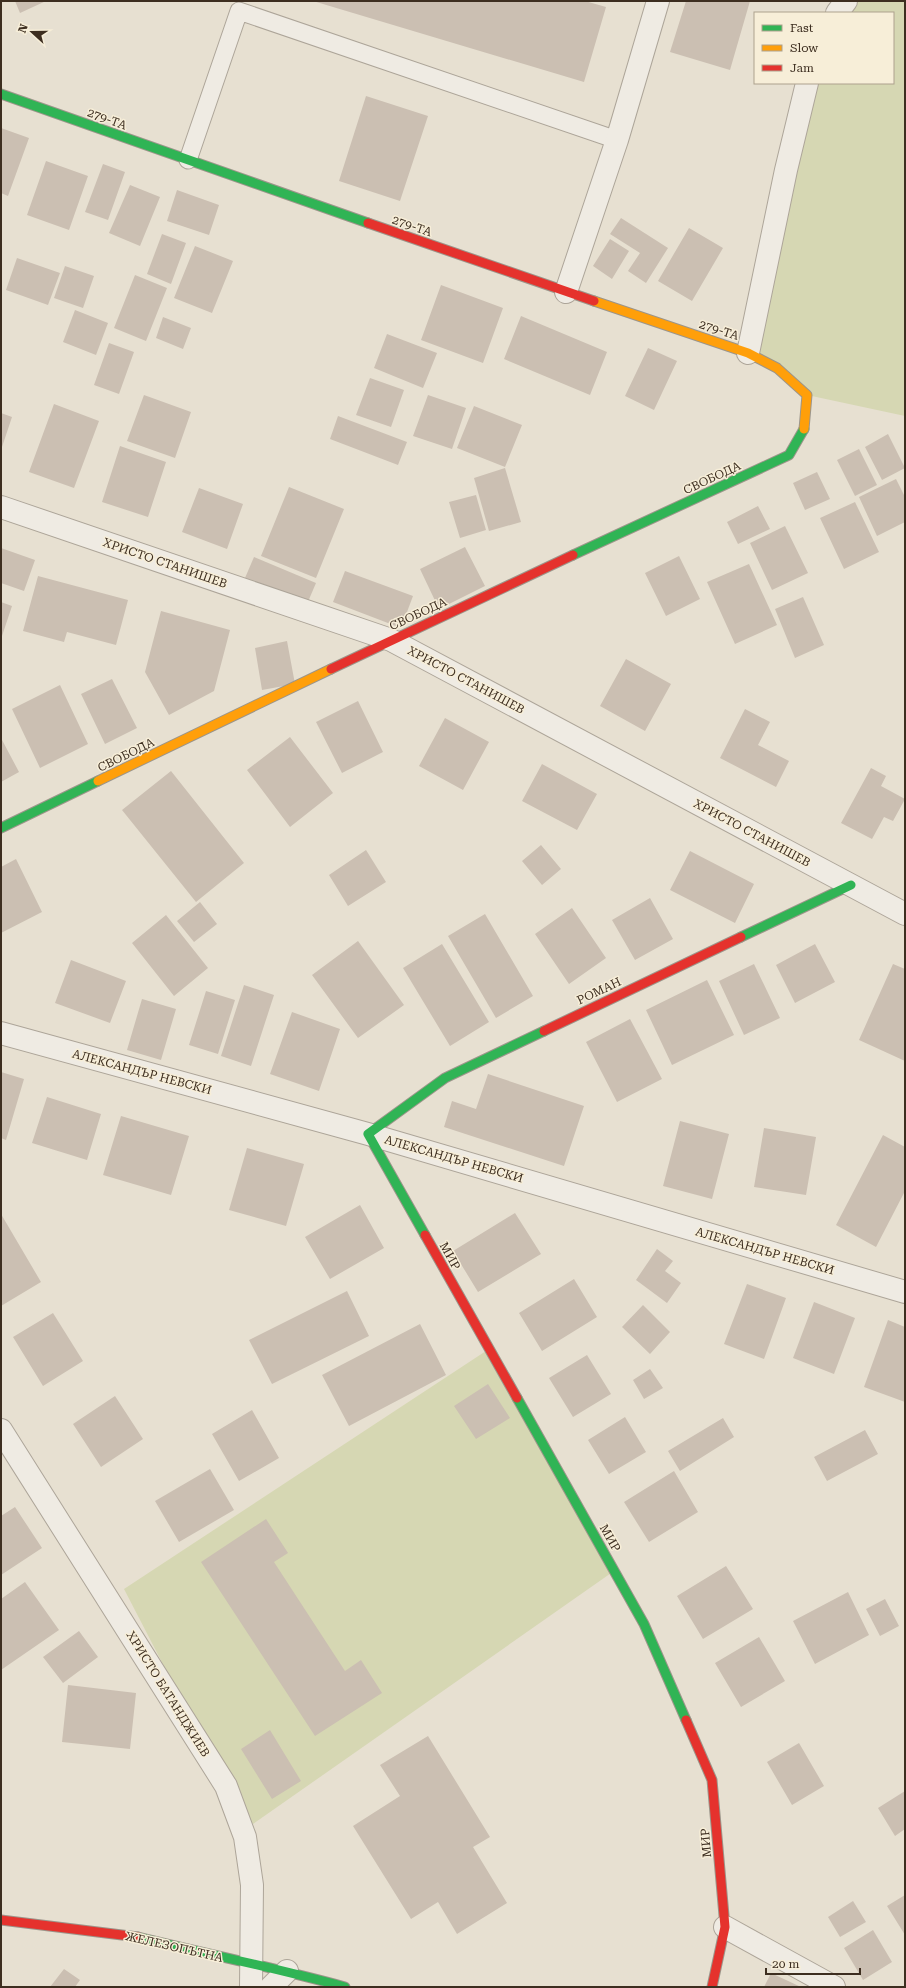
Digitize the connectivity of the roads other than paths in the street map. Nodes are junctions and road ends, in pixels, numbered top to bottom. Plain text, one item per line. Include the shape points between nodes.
1 (658, 1) edge
2 (846, 1) edge
3 (838, 12) edge
4 (807, 84) edge
5 (1, 94) edge
6 (617, 140) junction
7 (188, 160) junction
8 (566, 292) junction
9 (748, 353) junction
10 (807, 395) joint
11 (1, 508) edge
12 (391, 640) junction
13 (1, 828) edge
14 (851, 885) junction
15 (905, 914) edge
16 (1, 1033) edge
17 (368, 1134) junction
18 (905, 1292) edge
19 (1, 1430) edge
20 (1, 1920) edge
21 (725, 1928) junction
22 (252, 1965) junction
23 (287, 1971) junction
24 (252, 1987) edge
25 (272, 1987) edge
26 (345, 1987) edge
27 (712, 1987) edge
28 (834, 1987) edge

1 - 6 street
2 - 3 street
4 - 9 street
5 - 7 street, 279-ТА
6 - 7 lane via 239,11
6 - 8 street
7 - 8 street, 279-ТА
8 - 9 street, 279-ТА
9 - 10 street, 279-ТА via 777,368
10 - 12 street, СВОБОДА via 804,428 789,455
11 - 12 street, ХРИСТО СТАНИШЕВ
12 - 13 street, СВОБОДА
12 - 14 street, ХРИСТО СТАНИШЕВ
14 - 15 street, ХРИСТО СТАНИШЕВ
14 - 17 street, РОМАН via 445,1078
16 - 17 street, АЛЕКСАНДЪР НЕВСКИ
17 - 18 street, АЛЕКСАНДЪР НЕВСКИ
17 - 21 street, МИР via 646,1627 712,1780
19 - 22 street, ХРИСТО БАТАНДЖИЕВ via 226,1786 245,1837 252,1885
20 - 22 street, ЖЕЛЕЗОПЪТНА via 133,1936
21 - 27 street, МИР
21 - 28 street
22 - 23 street, ЖЕЛЕЗОПЪТНА
22 - 24 street, ХРИСТО БАТАНДЖИЕВ
23 - 25 street
23 - 26 street, ЖЕЛЕЗОПЪТНА

